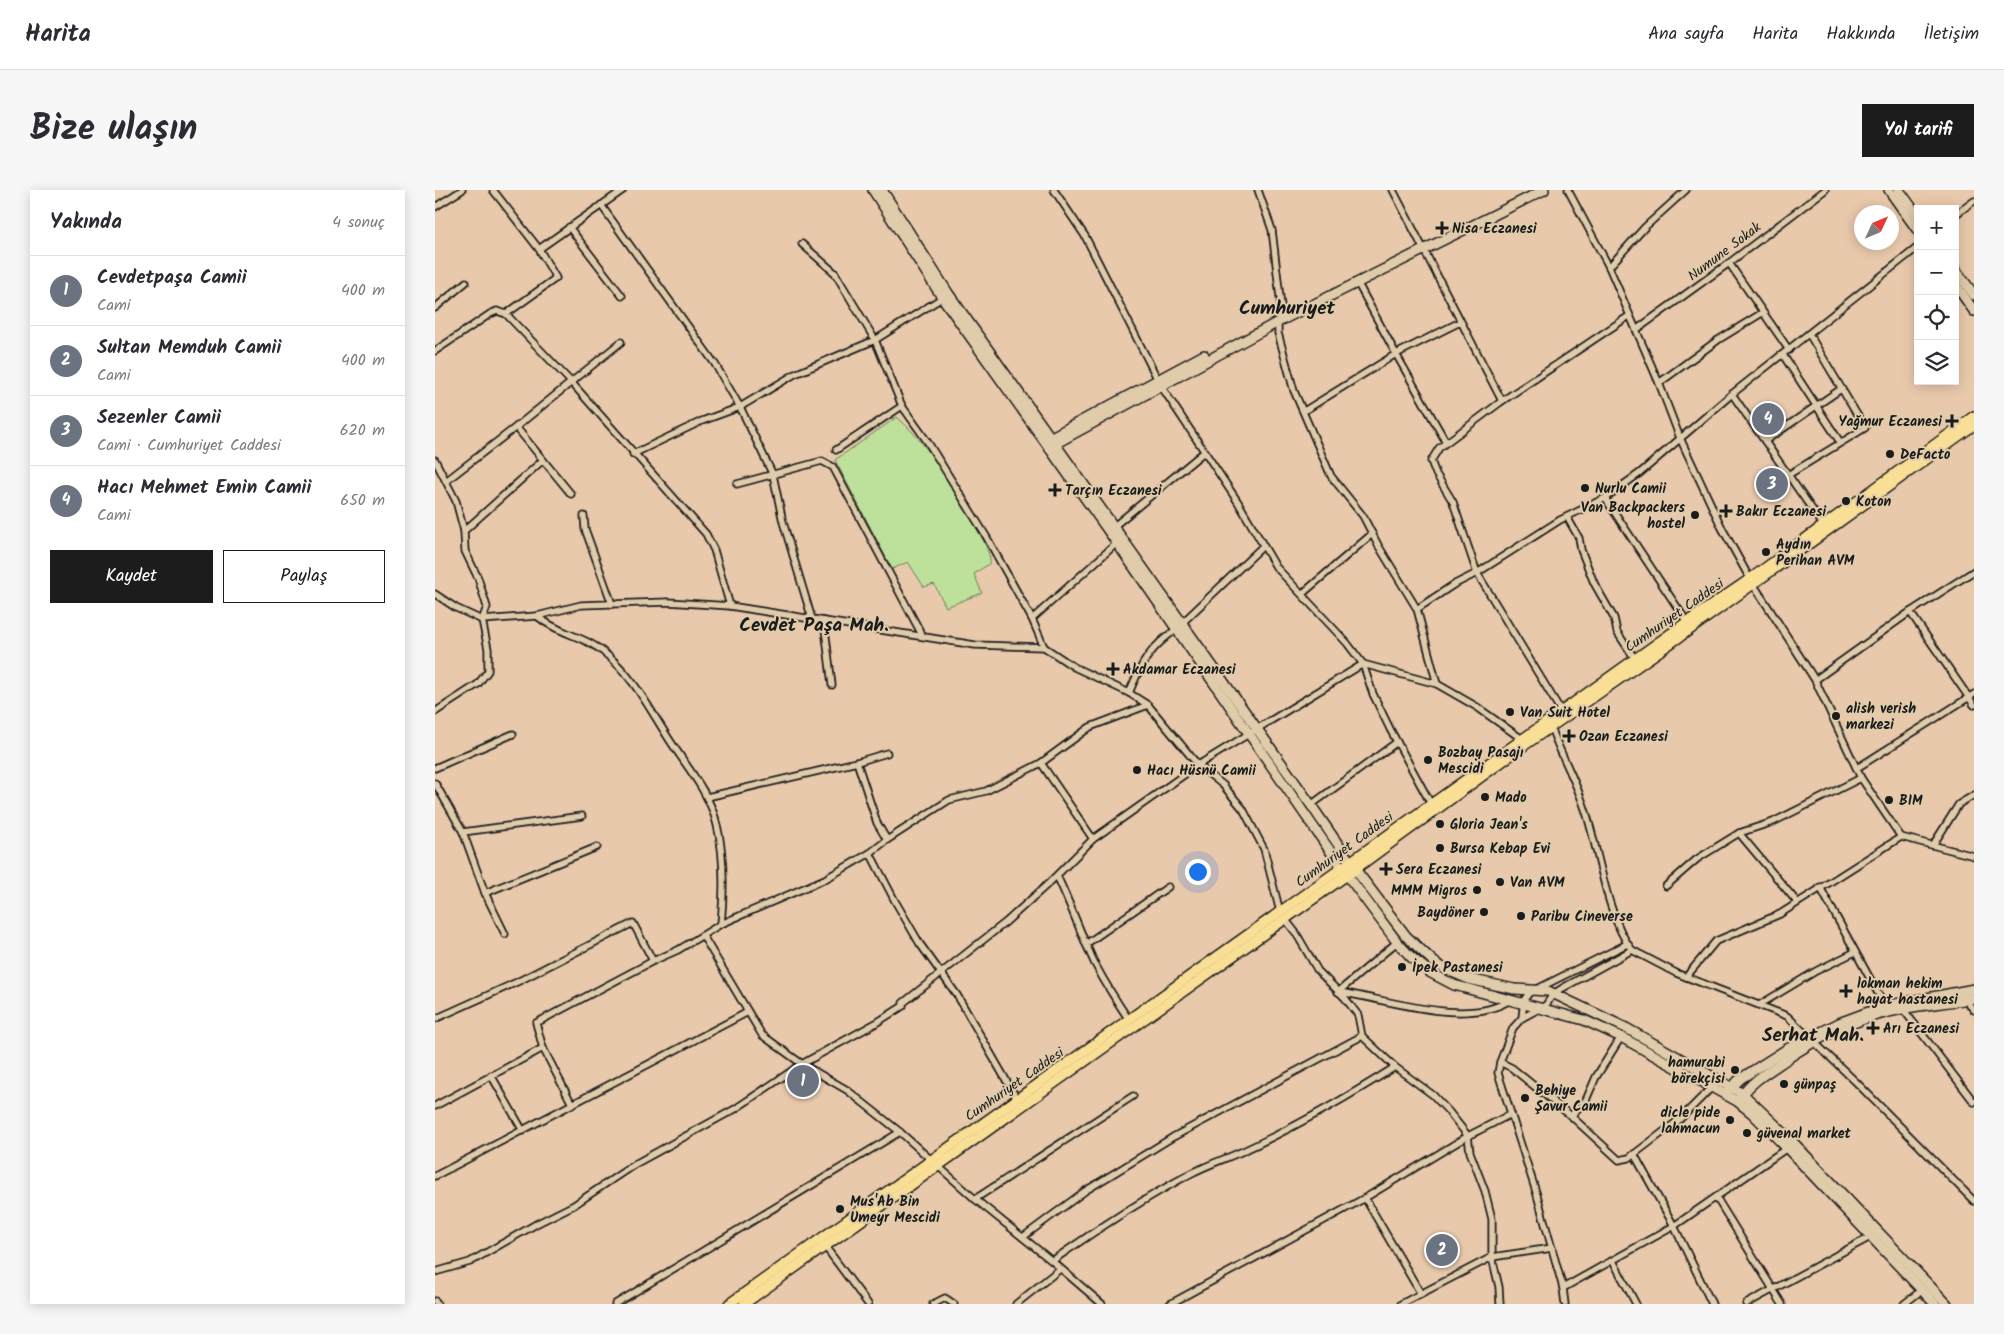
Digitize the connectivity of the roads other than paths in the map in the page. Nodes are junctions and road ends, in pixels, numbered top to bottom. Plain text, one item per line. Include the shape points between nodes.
1 (462, 190) edge
2 (493, 190) edge
3 (623, 190) edge
4 (873, 190) edge
5 (882, 190) edge
6 (1054, 190) edge
7 (1257, 190) edge
8 (1393, 190) edge
9 (1532, 190) edge
10 (1545, 190) edge
11 (1568, 190) edge
12 (1686, 190) edge
13 (1825, 190) edge
14 (1889, 190) edge
15 (1899, 190) edge
16 (1974, 201) edge
17 (601, 204) junction
18 (435, 207) edge
19 (1914, 211) edge
20 (1959, 212) edge
21 (1914, 225) edge
22 (569, 227) junction
23 (802, 244) dead end
24 (1421, 247) junction
25 (539, 248) junction
26 (1914, 250) edge
27 (1729, 263) junction
28 (1609, 267) junction
29 (1959, 274) edge
30 (466, 282) dead end
31 (1357, 282) junction
32 (1959, 290) edge
33 (945, 295) junction
34 (1974, 295) edge
35 (622, 296) dead end
36 (435, 308) edge
37 (1974, 311) edge
38 (1762, 313) junction
39 (506, 314) junction
40 (1629, 316) junction
41 (1279, 318) junction
42 (1460, 322) junction
43 (1636, 330) junction
44 (1809, 334) junction
45 (875, 340) junction
46 (621, 342) dead end
47 (1789, 350) junction
48 (435, 351) edge
49 (1397, 354) junction
50 (1783, 355) junction
51 (571, 382) junction
52 (1159, 383) junction
53 (1659, 383) junction
54 (1841, 389) junction
55 (1732, 394) junction
56 (1502, 401) junction
57 (902, 406) junction
58 (1816, 406) junction
59 (740, 407) junction
60 (1304, 411) junction
61 (1974, 416) edge
62 (1974, 425) edge
63 (516, 427) junction
64 (1680, 438) junction
65 (1765, 441) junction
66 (1050, 442) junction
67 (1446, 442) junction
68 (1840, 442) junction
69 (836, 450) dead end
70 (1203, 452) junction
71 (633, 454) junction
72 (435, 460) edge
73 (543, 460) junction
74 (773, 475) junction
75 (1788, 475) junction
76 (446, 481) junction
77 (737, 484) dead end
78 (571, 494) dead end
79 (1605, 498) junction
80 (584, 516) dead end
81 (1567, 517) junction
82 (1823, 525) junction
83 (1113, 527) junction
84 (464, 531) junction
85 (1372, 534) junction
86 (1117, 543) junction
87 (1263, 546) junction
88 (1974, 571) edge
89 (1477, 573) junction
90 (1752, 582) junction
91 (435, 594) edge
92 (1302, 594) junction
93 (612, 604) junction
94 (730, 606) junction
95 (1417, 609) junction
96 (1910, 612) junction
97 (537, 616) junction
98 (812, 619) junction
99 (1032, 619) junction
100 (482, 620) junction
101 (824, 621) junction
102 (1687, 622) junction
103 (1179, 626) junction
104 (923, 635) junction
105 (1045, 647) junction
106 (1635, 659) junction
107 (1363, 664) junction
108 (1815, 680) junction
109 (1437, 684) junction
110 (832, 685) dead end
111 (1129, 693) junction
112 (1971, 696) edge
113 (1974, 705) edge
114 (1148, 706) junction
115 (1561, 711) junction
116 (435, 712) edge
117 (1551, 727) junction
118 (1253, 731) junction
119 (513, 734) dead end
120 (1522, 738) junction
121 (1397, 742) junction
122 (887, 753) dead end
123 (857, 762) junction
124 (1041, 763) junction
125 (1198, 765) junction
126 (435, 768) edge
127 (1857, 768) junction
128 (1861, 778) junction
129 (435, 783) edge
130 (1974, 795) edge
131 (707, 797) junction
132 (1431, 804) junction
133 (1311, 805) junction
134 (582, 816) dead end
135 (463, 832) junction
136 (1739, 833) junction
137 (1901, 837) junction
138 (1093, 839) junction
139 (887, 840) junction
140 (1933, 845) junction
141 (597, 847) dead end
142 (870, 854) junction
143 (1974, 856) edge
144 (1349, 869) junction
145 (1057, 876) junction
146 (1666, 886) dead end
147 (1168, 887) dead end
148 (1820, 887) junction
149 (485, 892) junction
150 (1797, 902) junction
151 (1283, 915) junction
152 (721, 924) junction
153 (505, 934) dead end
154 (703, 936) junction
155 (1397, 942) junction
156 (1086, 944) junction
157 (1627, 944) junction
158 (1632, 950) junction
159 (1855, 952) junction
160 (653, 961) junction
161 (941, 972) junction
162 (1686, 977) junction
163 (1535, 989) junction
164 (1974, 989) edge
165 (1338, 992) junction
166 (1553, 994) junction
167 (1969, 999) edge
168 (1510, 1000) junction
169 (1523, 1004) junction
170 (1759, 1005) junction
171 (1885, 1006) junction
172 (1541, 1008) junction
173 (1903, 1009) junction
174 (1974, 1010) edge
175 (748, 1012) junction
176 (1521, 1018) junction
177 (435, 1019) edge
178 (1129, 1020) junction
179 (1363, 1036) junction
180 (1621, 1037) junction
181 (1812, 1039) junction
182 (543, 1048) junction
183 (1500, 1062) junction
184 (802, 1064) junction
185 (1395, 1067) junction
186 (491, 1075) junction
187 (1716, 1083) junction
188 (1729, 1090) junction
189 (1133, 1096) dead end
190 (1740, 1098) junction
191 (1017, 1099) junction
192 (1974, 1102) edge
193 (572, 1104) junction
194 (435, 1106) edge
195 (1511, 1114) junction
196 (1571, 1116) junction
197 (523, 1131) junction
198 (900, 1132) junction
199 (1468, 1136) junction
200 (1787, 1148) junction
201 (1634, 1154) junction
202 (934, 1163) junction
203 (435, 1176) edge
204 (1716, 1197) junction
205 (1365, 1198) junction
206 (975, 1199) junction
207 (1974, 1200) edge
208 (1673, 1226) junction
209 (1875, 1234) junction
210 (1023, 1237) junction
211 (823, 1243) junction
212 (1552, 1248) junction
213 (1492, 1257) junction
214 (1052, 1261) junction
215 (1613, 1261) junction
216 (1060, 1269) junction
217 (435, 1272) edge
218 (1563, 1288) junction
219 (1774, 1290) junction
220 (1922, 1290) junction
221 (1421, 1294) junction
222 (615, 1304) edge
223 (729, 1304) edge
224 (744, 1304) edge
225 (867, 1304) edge
226 (933, 1304) edge
227 (954, 1304) edge
228 (1016, 1304) edge
229 (1102, 1304) edge
230 (1170, 1304) edge
231 (1401, 1304) edge
232 (1500, 1304) edge
233 (1565, 1304) edge
234 (1636, 1304) edge
235 (1712, 1304) edge
236 (1747, 1304) edge
237 (1782, 1304) edge
238 (1904, 1304) edge
239 (1935, 1304) edge
240 (1947, 1304) edge

1 - 18 street
2 - 25 street
3 - 17 street
4 - 33 street
5 - 33 street
6 - 52 street via 1085,236
7 - 41 street via 1271,230 1281,306
8 - 24 street
9 - 24 street
10 - 24 street
11 - 28 street
12 - 28 street via 1645,227
13 - 27 street, Numune Sokak
14 - 21 street
15 - 19 street
16 - 20 street
17 - 22 street
17 - 59 street via 715,364
22 - 25 street
22 - 35 street
23 - 45 street via 835,273
24 - 31 street
24 - 41 street
24 - 42 street
25 - 39 street via 556,278
26 - 44 street
27 - 38 street
27 - 43 street, Numune Sokak
28 - 40 street
29 - 34 street
30 - 36 street
31 - 41 street
31 - 49 street
32 - 37 street
33 - 45 street
33 - 66 street
38 - 47 street
38 - 53 street
39 - 48 street via 497,310
39 - 51 street
40 - 43 street
40 - 56 street
41 - 52 street
41 - 60 street via 1278,333 1294,391
42 - 49 street
42 - 56 street
43 - 53 street
44 - 47 street
44 - 54 street
45 - 57 street
45 - 59 street via 795,374
46 - 51 street
47 - 50 street
49 - 60 street
49 - 67 street
50 - 55 street
50 - 58 street
51 - 63 street
51 - 71 street
52 - 66 street
52 - 70 street
53 - 64 street
54 - 58 street
54 - 68 street via 1865,428
55 - 64 street
55 - 65 street
56 - 67 street
57 - 69 street
57 - 99 street via 986,536
58 - 65 street
58 - 68 street
59 - 71 street
59 - 74 street
60 - 85 street via 1331,476 1363,516
61 - 82 main road, Cumhuriyet Caddesi
62 - 90 main road, Cumhuriyet Caddesi
63 - 73 street
63 - 76 street
64 - 79 street
64 - 90 street via 1722,528
65 - 75 street
66 - 83 street
66 - 86 street
67 - 89 street via 1431,461 1453,502
68 - 75 street
70 - 83 street
70 - 87 street via 1238,502
71 - 94 street via 706,534 714,550
72 - 76 street
73 - 78 street
73 - 84 street
74 - 77 street
74 - 98 street via 783,522
74 - 104 street via 822,461 833,467
75 - 82 street
76 - 84 street via 456,501
79 - 81 street
79 - 102 street
80 - 93 street via 585,529
81 - 89 street
81 - 106 street via 1579,538 1594,583 1615,618 1617,632
82 - 90 main road, Cumhuriyet Caddesi
83 - 103 street
84 - 100 street via 465,551 487,607
85 - 92 street
85 - 95 street
86 - 99 street
86 - 103 street
87 - 92 street
87 - 103 street
88 - 96 street
89 - 95 street
89 - 115 street
90 - 102 main road, Cumhuriyet Caddesi
90 - 108 street
90 - 117 main road, Cumhuriyet Caddesi
91 - 100 street
92 - 107 street
93 - 94 street via 668,602
93 - 97 street via 581,605
94 - 98 street
95 - 109 street
96 - 108 street
96 - 112 street
97 - 100 street
97 - 131 street via 549,626 592,644 629,677
98 - 101 street
99 - 105 street
100 - 116 street via 488,671 477,684
101 - 104 street
101 - 110 street
102 - 106 main road, Cumhuriyet Caddesi
103 - 111 street via 1155,645 1140,666
103 - 118 street
104 - 105 street via 975,645
105 - 111 street via 1074,667
106 - 115 main road, Cumhuriyet Caddesi
107 - 109 street
107 - 118 street
107 - 121 street via 1373,694
108 - 127 street
109 - 120 street
111 - 114 street
112 - 113 street
112 - 127 street
114 - 124 street via 1090,727
114 - 125 street
115 - 120 main road, Cumhuriyet Caddesi
117 - 144 main road, Cumhuriyet Caddesi
117 - 157 street via 1586,811 1613,910
118 - 125 street
118 - 133 street
118 - 144 street
119 - 126 street
120 - 132 main road, Cumhuriyet Caddesi
121 - 132 street
121 - 133 street
122 - 123 street
123 - 131 street
123 - 139 street via 877,823
124 - 138 street
124 - 139 street via 986,791 949,800
125 - 138 street
125 - 151 street via 1223,785 1243,808 1265,849
127 - 128 street
128 - 136 street via 1773,822
128 - 137 street
129 - 135 street
130 - 140 street via 1959,804
131 - 152 street via 717,825 724,882
132 - 144 main road, Cumhuriyet Caddesi
133 - 144 street
134 - 135 street
135 - 149 street
136 - 146 street via 1697,859
136 - 150 street
137 - 140 street
137 - 148 street
138 - 145 street
139 - 142 street
140 - 143 street
141 - 149 street
142 - 152 street via 825,879
142 - 161 street via 920,944
144 - 151 main road, Cumhuriyet Caddesi
144 - 155 street
144 - 163 street via 1405,936 1433,962 1469,979 1514,989
145 - 156 street
145 - 161 street via 1006,922
147 - 156 street
148 - 150 street
148 - 159 street
149 - 153 street
150 - 162 street via 1780,914 1716,941
151 - 165 street via 1318,972
151 - 178 main road, Cumhuriyet Caddesi
151 - 202 main road, Cumhuriyet Caddesi
152 - 154 street
154 - 160 street
154 - 175 street
155 - 165 street
155 - 168 street via 1421,966 1443,980
156 - 178 street
157 - 158 street
157 - 163 street
158 - 162 street
158 - 166 street
159 - 170 street
159 - 171 street
160 - 177 street via 633,923
160 - 182 street via 536,1023
161 - 184 street via 903,1006
161 - 191 street
162 - 170 street
163 - 166 street
163 - 169 street via 1526,996
164 - 171 street
165 - 168 street via 1435,1011 1484,1011
165 - 179 street via 1358,1015
166 - 172 street
166 - 187 street via 1626,1028
167 - 173 street
167 - 174 street
168 - 169 street
169 - 172 street
169 - 176 street
170 - 181 street via 1787,1016
171 - 181 street via 1855,1016
172 - 176 street
172 - 180 street via 1584,1020
173 - 181 street via 1867,1018
173 - 192 street
175 - 184 street via 762,1035
175 - 193 street
176 - 183 street via 1513,1028
178 - 191 main road, Cumhuriyet Caddesi
179 - 185 street
179 - 210 street via 1173,1137 1085,1191
180 - 187 street
180 - 196 street via 1586,1100
181 - 188 street via 1751,1071
181 - 190 street via 1758,1079
181 - 207 street
182 - 186 street
182 - 193 street
183 - 195 street via 1498,1073
183 - 196 street
184 - 198 street via 847,1090
184 - 217 street via 735,1109 635,1164 574,1205 470,1262
185 - 199 street via 1433,1095
185 - 214 street via 1293,1126 1191,1174
186 - 194 street
186 - 197 street
187 - 188 street
187 - 201 street via 1679,1120
188 - 190 street
189 - 206 street
190 - 200 street
190 - 209 street via 1788,1137
191 - 202 main road, Cumhuriyet Caddesi
193 - 197 street
195 - 199 street
195 - 212 street
196 - 201 street via 1619,1160
197 - 203 street
198 - 202 street
198 - 222 street
199 - 205 street
199 - 213 street via 1491,1219
200 - 204 street
200 - 209 street
201 - 208 street
202 - 206 street
202 - 211 main road, Cumhuriyet Caddesi
204 - 208 street
204 - 219 street
205 - 221 street
205 - 230 street
206 - 210 street
208 - 215 street
208 - 235 street
209 - 219 street
209 - 220 street
209 - 240 street
210 - 214 street
211 - 223 main road, Cumhuriyet Caddesi
211 - 224 main road, Cumhuriyet Caddesi
211 - 225 street
212 - 213 street
212 - 218 street
213 - 221 street
213 - 232 street
214 - 216 street
215 - 218 street
215 - 234 street
216 - 228 street
216 - 229 street
218 - 233 street
219 - 236 street
219 - 237 street
220 - 238 street
220 - 239 street
221 - 231 street
226 - 227 street via 945,1298

